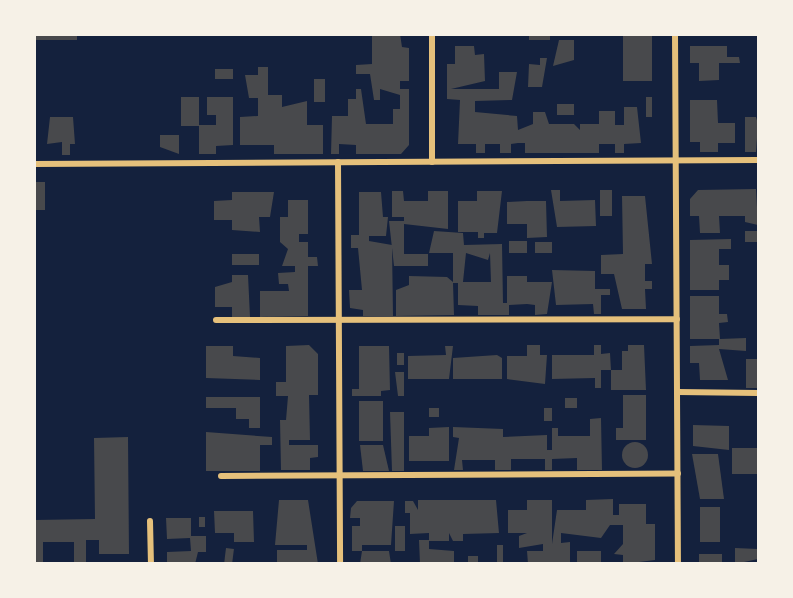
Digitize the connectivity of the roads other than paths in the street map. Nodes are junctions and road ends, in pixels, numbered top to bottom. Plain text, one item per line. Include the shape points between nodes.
1 (432, 34) edge
2 (675, 34) edge
3 (677, 160) junction
4 (759, 160) edge
5 (338, 162) junction
6 (432, 162) junction
7 (34, 164) edge
8 (677, 319) junction
9 (216, 320) dead end
10 (339, 321) junction
11 (678, 392) junction
12 (759, 393) edge
13 (678, 474) junction
14 (340, 475) junction
15 (221, 476) dead end
16 (150, 521) dead end
17 (151, 564) edge
18 (340, 564) edge
19 (678, 564) edge

1 - 6 street
2 - 3 street
3 - 4 street
3 - 6 street
3 - 8 street
5 - 6 street
5 - 7 street
5 - 10 street
8 - 10 street
8 - 11 street
9 - 10 street
10 - 14 street
11 - 12 street
11 - 13 street
13 - 14 street
13 - 19 street
14 - 15 street
14 - 18 street
16 - 17 street

